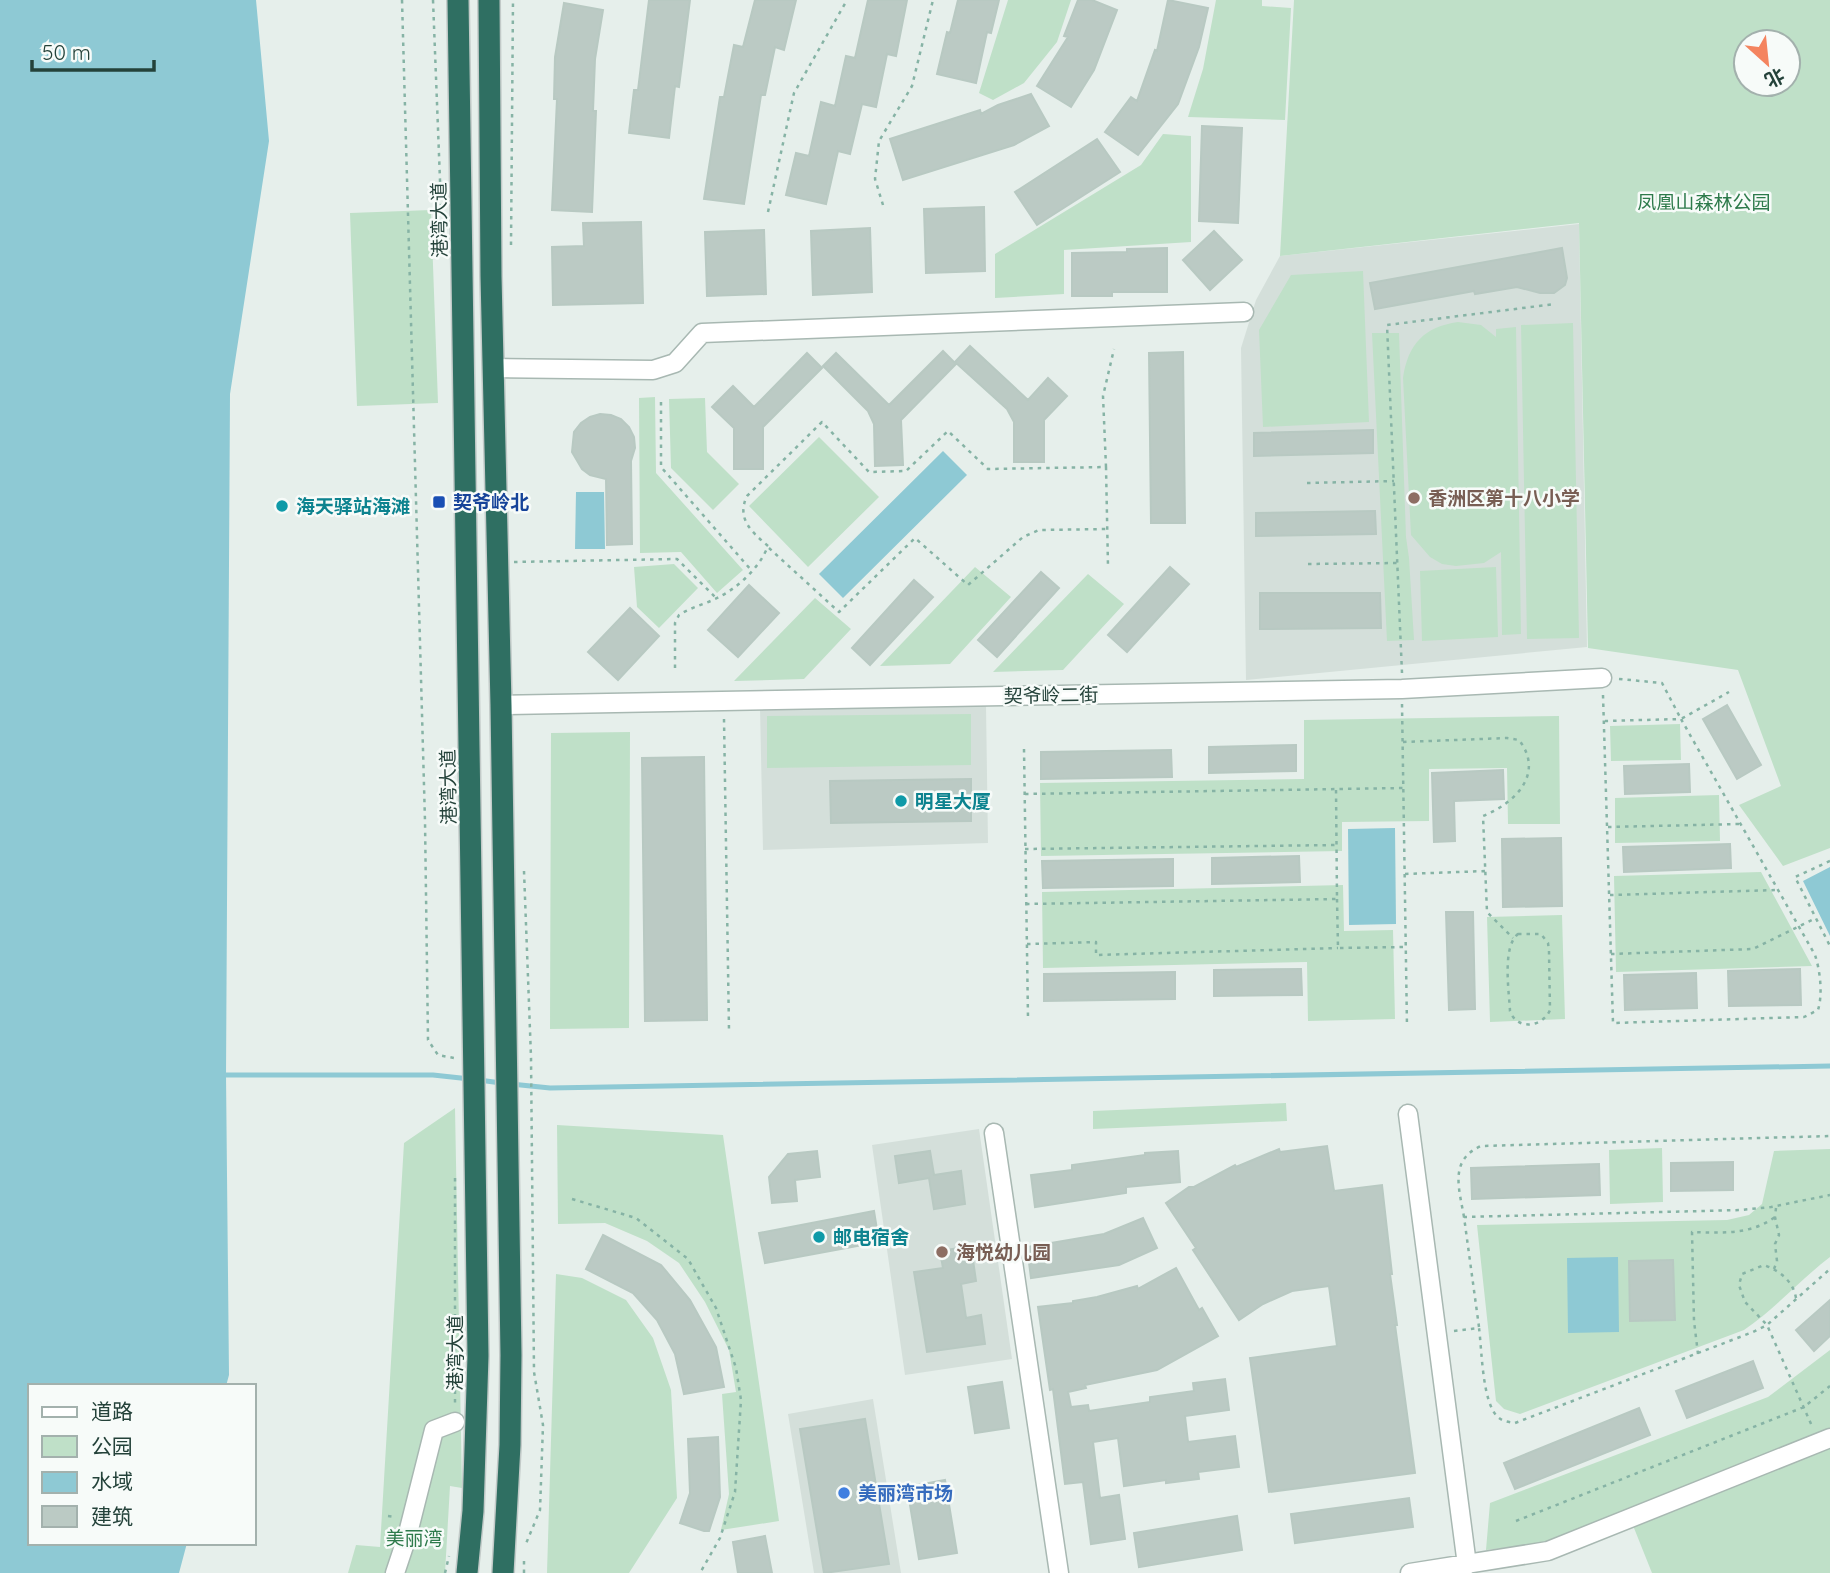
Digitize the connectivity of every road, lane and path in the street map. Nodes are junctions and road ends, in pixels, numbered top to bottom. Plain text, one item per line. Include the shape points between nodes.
1 (402, 0) edge
2 (458, 0) edge
3 (489, 0) edge
4 (847, 0) edge
5 (933, 0) edge
6 (883, 205) dead end
7 (768, 212) dead end
8 (1555, 304) dead end
9 (1244, 312) dead end
10 (1114, 349) dead end
11 (493, 368) junction
12 (661, 402) dead end
13 (1106, 467) junction
14 (1394, 481) junction
15 (1307, 483) dead end
16 (1107, 529) junction
17 (768, 546) junction
18 (514, 562) dead end
19 (1398, 563) junction
20 (1308, 564) dead end
21 (1108, 566) dead end
22 (752, 571) junction
23 (716, 598) junction
24 (675, 668) dead end
25 (1602, 678) junction
26 (1402, 689) junction
27 (1729, 692) dead end
28 (723, 701) junction
29 (501, 705) junction
30 (1681, 719) junction
31 (1605, 721) junction
32 (1403, 742) junction
33 (1024, 750) dead end
34 (1403, 788) junction
35 (1336, 789) junction
36 (1025, 794) junction
37 (1740, 824) junction
38 (1608, 827) junction
39 (1337, 845) junction
40 (1025, 849) junction
41 (1830, 861) edge
42 (1485, 870) junction
43 (1405, 874) junction
44 (1778, 890) junction
45 (1609, 895) junction
46 (1337, 898) junction
47 (1026, 904) junction
48 (1816, 918) junction
49 (1798, 927) junction
50 (1513, 938) junction
51 (1027, 944) junction
52 (1830, 946) edge
53 (1406, 947) junction
54 (1338, 948) junction
55 (1611, 954) junction
56 (1028, 1018) dead end
57 (1407, 1027) dead end
58 (729, 1030) dead end
59 (531, 1057) dead end
60 (465, 1058) junction
61 (1408, 1114) dead end
62 (994, 1133) dead end
63 (1830, 1136) edge
64 (455, 1174) dead end
65 (1830, 1195) edge
66 (572, 1199) dead end
67 (1776, 1206) junction
68 (1464, 1217) junction
69 (1775, 1217) junction
70 (1774, 1269) junction
71 (1830, 1269) edge
72 (1796, 1298) junction
73 (1767, 1325) junction
74 (1479, 1328) junction
75 (1437, 1333) junction
76 (1698, 1354) junction
77 (1830, 1386) edge
78 (1804, 1408) junction
79 (455, 1422) joint
80 (1825, 1441) edge
81 (1516, 1521) dead end
82 (449, 1553) dead end
83 (1467, 1565) junction
84 (395, 1573) edge
85 (445, 1573) edge
86 (467, 1573) edge
87 (503, 1573) edge
88 (524, 1573) edge
89 (700, 1573) edge
90 (1059, 1573) edge
91 (1410, 1573) edge

1 - 60 path via 429,1040 438,1055
2 - 60 highway, 港湾大道
3 - 11 highway
4 - 7 path via 794,93
5 - 6 path via 912,86 879,141 875,179
8 - 14 path via 1387,325
9 - 11 street via 702,333 675,363 653,370
10 - 13 path via 1103,396
11 - 29 highway
12 - 22 path via 661,467
13 - 16 path
13 - 17 path via 988,468 947,430 906,471 869,472 821,422 743,504 744,522
14 - 15 path
14 - 19 path
16 - 17 path via 1039,530 1023,537 968,585 915,538 839,612
16 - 21 path
17 - 22 path
18 - 23 path via 677,559
19 - 20 path
19 - 26 path
22 - 23 path
23 - 24 path via 679,615
25 - 26 street, 契爷岭二街
25 - 30 path via 1662,683
25 - 31 path
26 - 28 street, 契爷岭二街
26 - 32 path
27 - 30 path
28 - 29 street, 契爷岭二街
28 - 58 path
29 - 87 highway via 511,1355
30 - 31 path
30 - 37 path
31 - 38 path
32 - 34 path
32 - 42 path via 1507,738 1518,740 1527,751 1529,773 1523,786 1497,811 1483,816
33 - 36 path
34 - 35 path
34 - 43 path
35 - 36 path
35 - 39 path
36 - 40 path
37 - 38 path
37 - 44 path
38 - 45 path
39 - 40 path
39 - 46 path
40 - 47 path
41 - 48 path via 1795,877
42 - 43 path
42 - 50 path via 1487,912
43 - 53 path
44 - 45 path
44 - 49 path
45 - 55 path
46 - 47 path
46 - 54 path
47 - 51 path
48 - 49 path
48 - 52 path
49 - 55 path via 1753,949
49 - 55 path via 1815,955 1819,983 1818,1010 1804,1017 1613,1023
50 - 50 path via 1508,953 1510,1012 1519,1023 1538,1023 1550,1010 1548,943 1541,934
51 - 54 path via 1096,942 1096,956
51 - 56 path
53 - 54 path
53 - 57 path
59 - 88 path via 534,1372 543,1425 540,1510 524,1546
60 - 86 highway, 港湾大道 via 475,1107 478,1356
61 - 75 street
62 - 90 street
63 - 68 path via 1481,1146 1470,1151 1458,1173
64 - 79 path
65 - 67 path
66 - 89 path via 636,1218 688,1259 716,1308 736,1368 741,1400 735,1492 720,1538
67 - 68 path
67 - 69 path
68 - 74 path
69 - 70 path via 1779,1235 1774,1244
69 - 76 path via 1750,1229 1692,1232
70 - 72 path via 1790,1282
70 - 73 path via 1754,1267 1742,1274 1739,1285 1745,1302
71 - 72 path
72 - 73 path
73 - 76 path
73 - 78 path
74 - 75 path
74 - 76 path via 1486,1392 1491,1408 1506,1422 1532,1418
75 - 83 street
77 - 78 path
78 - 80 path
78 - 81 path
79 - 84 street via 434,1430
80 - 83 street via 1548,1551
82 - 85 path
83 - 91 street

